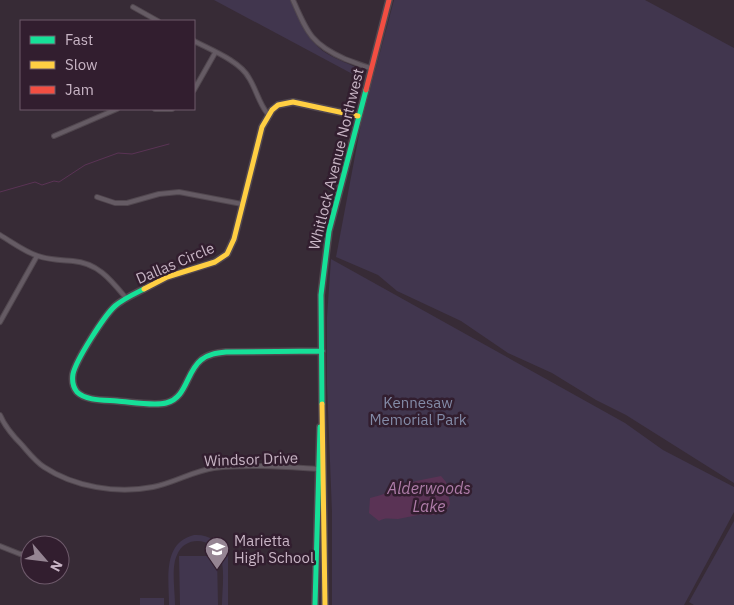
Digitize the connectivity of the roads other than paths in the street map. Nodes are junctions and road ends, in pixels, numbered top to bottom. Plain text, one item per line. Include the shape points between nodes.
1 (293, 0) edge
2 (389, 0) edge
3 (133, 8) dead end
4 (156, 20) edge
5 (195, 42) edge
6 (215, 53) junction
7 (370, 68) junction
8 (195, 88) edge
9 (115, 110) edge
10 (267, 113) junction
11 (358, 116) junction
12 (54, 136) dead end
13 (97, 197) dead end
14 (242, 204) junction
15 (0, 236) edge
16 (37, 256) junction
17 (126, 298) junction
18 (0, 322) edge
19 (322, 351) junction
20 (0, 415) edge
21 (322, 469) junction
22 (0, 546) edge
23 (20, 554) edge
24 (316, 605) edge
25 (325, 605) edge

1 - 7 street via 305,28 320,45 328,52
2 - 7 main road, Whitlock Avenue Northwest
3 - 4 street
5 - 6 street
6 - 8 street
6 - 10 street via 245,71
7 - 11 main road, Whitlock Avenue Northwest
9 - 12 street
10 - 11 main road via 292,101
10 - 14 main road, Dallas Circle
11 - 19 main road, Whitlock Avenue Northwest via 326,247 321,294
13 - 14 street via 127,203 179,192
14 - 17 main road, Dallas Circle via 233,244 224,257 167,277
15 - 16 street
16 - 17 street via 90,265 106,274
16 - 18 street
17 - 19 main road, Dallas Circle via 108,314 72,373 74,386 83,396 169,402 182,392 196,365 210,355
19 - 21 main road, Whitlock Avenue Northwest
20 - 21 street, Windsor Drive via 13,436 42,466 69,479 105,488 152,488 214,468
21 - 24 main road, Whitlock Avenue Northwest
21 - 25 main road, Whitlock Avenue Northwest
22 - 23 street

